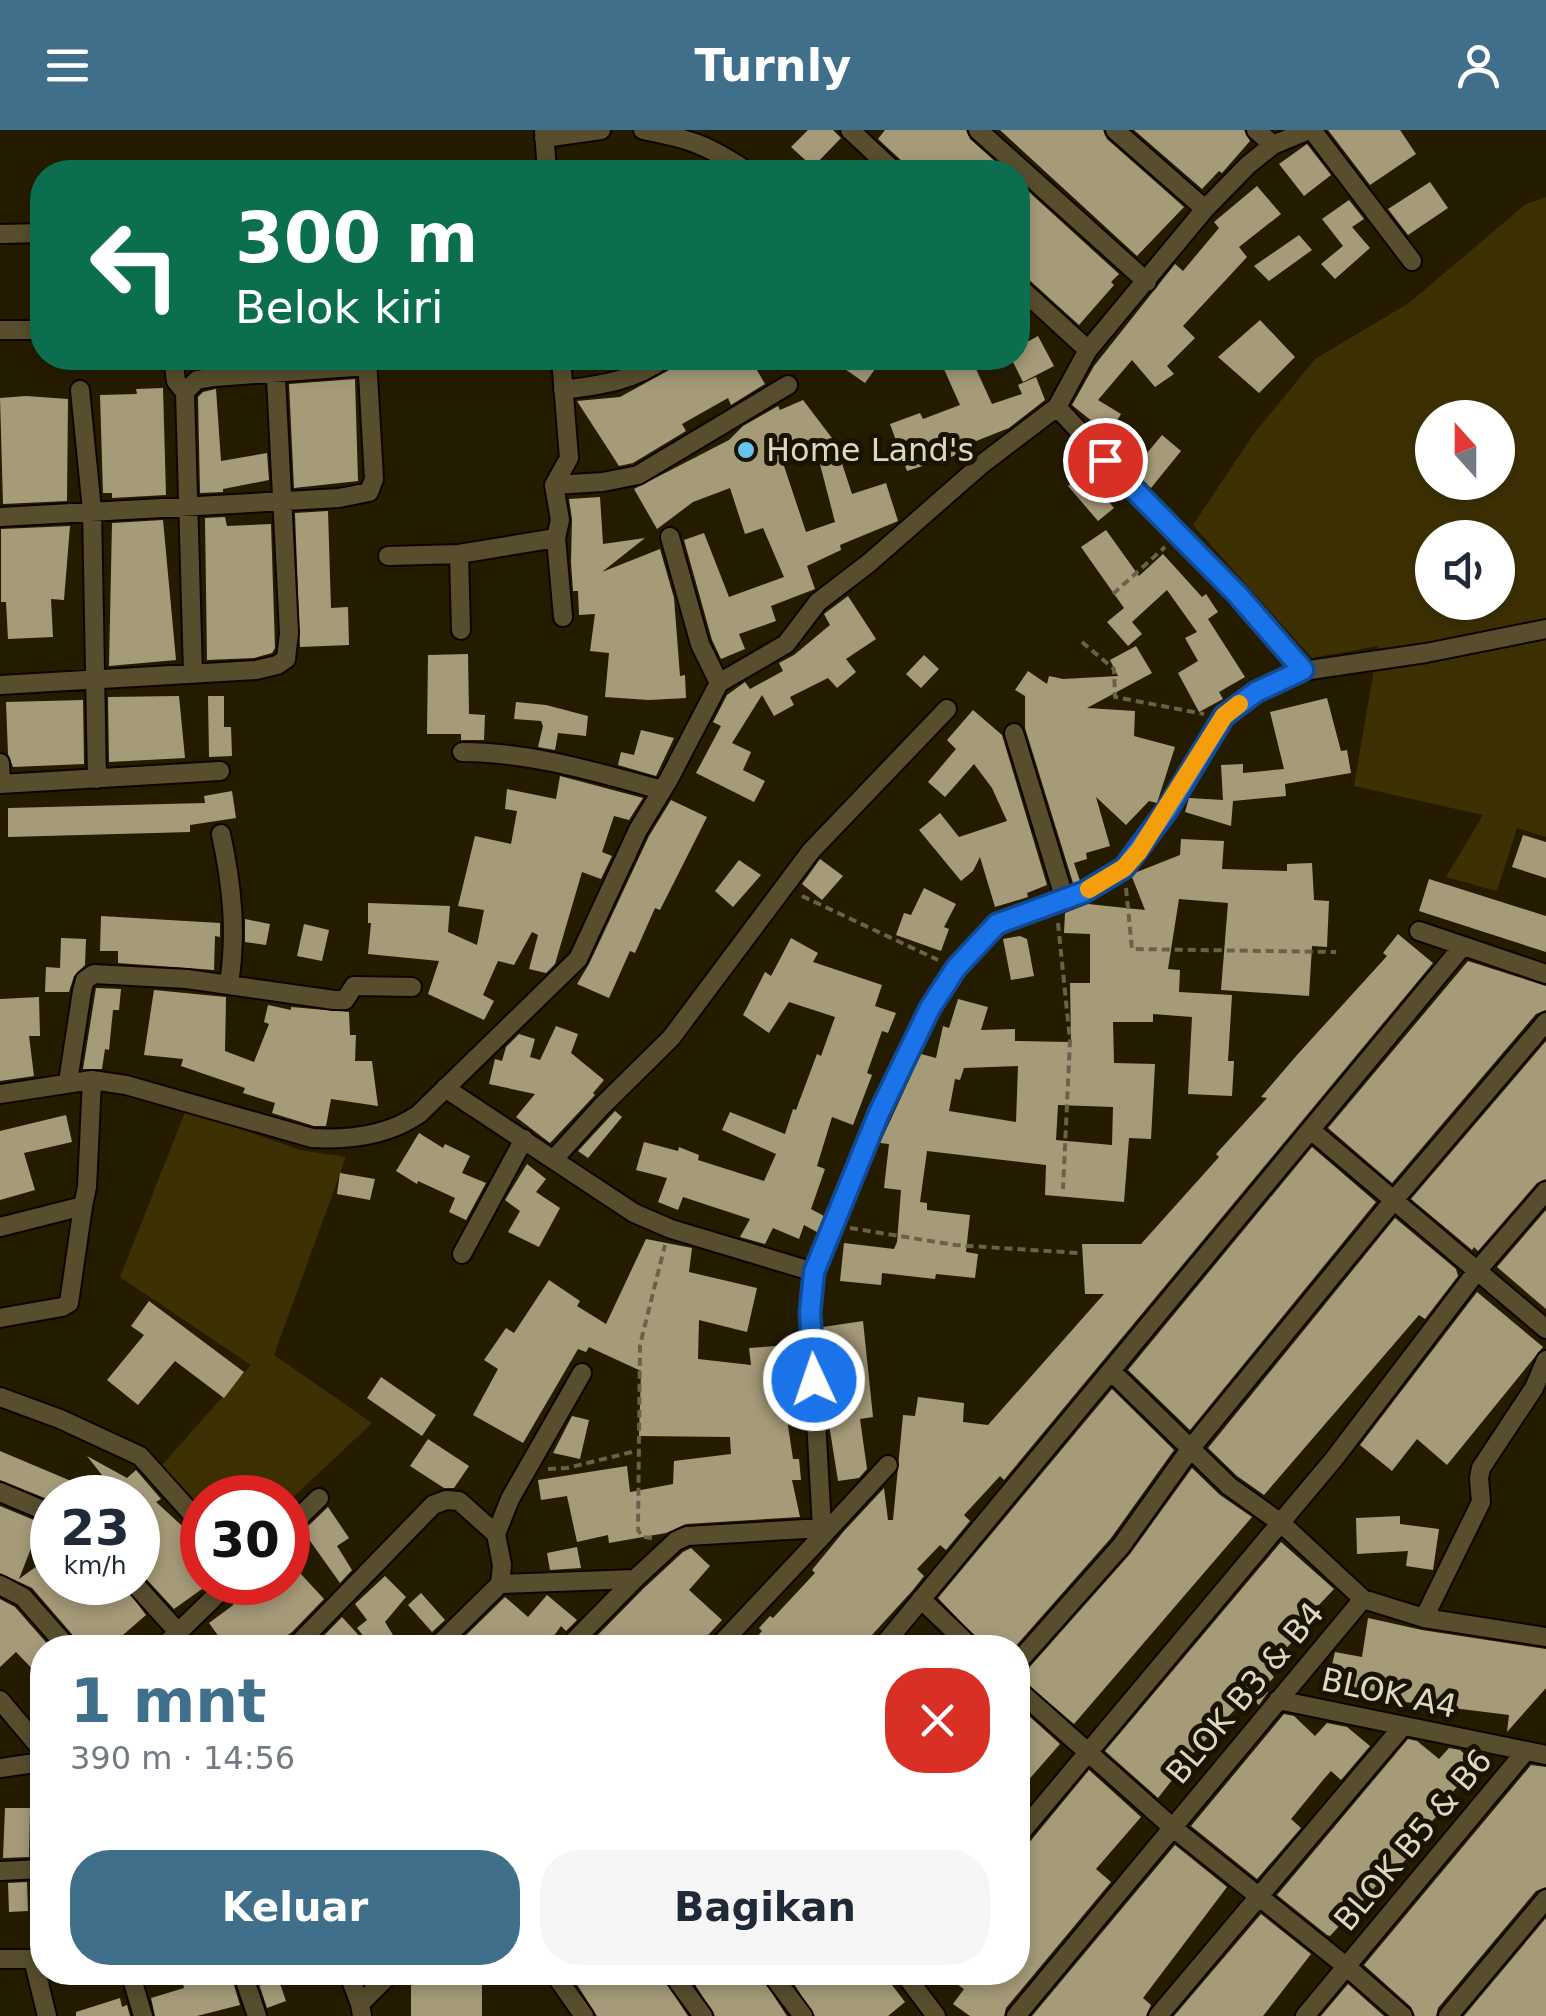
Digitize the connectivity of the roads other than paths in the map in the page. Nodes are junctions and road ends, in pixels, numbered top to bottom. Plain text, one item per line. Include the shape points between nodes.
1 (600, 130) edge
2 (643, 130) edge
3 (850, 130) edge
4 (978, 130) edge
5 (1115, 130) edge
6 (1256, 130) edge
7 (1311, 130) edge
8 (544, 134) edge
9 (1273, 146) junction
10 (546, 160) edge
11 (731, 160) edge
12 (883, 160) edge
13 (1011, 160) edge
14 (1030, 177) edge
15 (1205, 208) junction
16 (0, 234) edge
17 (30, 234) edge
18 (1412, 260) dead end
19 (1147, 282) junction
20 (1030, 297) edge
21 (0, 330) edge
22 (30, 330) edge
23 (1088, 350) junction
24 (174, 370) edge
25 (246, 370) edge
26 (275, 370) edge
27 (368, 370) edge
28 (561, 370) edge
29 (646, 370) edge
30 (788, 386) dead end
31 (80, 390) dead end
32 (563, 390) junction
33 (186, 392) junction
34 (1057, 407) junction
35 (554, 486) junction
36 (280, 500) junction
37 (187, 505) junction
38 (92, 510) junction
39 (0, 517) edge
40 (670, 537) dead end
41 (556, 538) junction
42 (459, 554) junction
43 (388, 556) dead end
44 (563, 618) dead end
45 (1546, 629) edge
46 (460, 630) dead end
47 (1303, 670) junction
48 (193, 673) junction
49 (93, 678) junction
50 (719, 683) junction
51 (0, 685) edge
52 (947, 709) dead end
53 (1014, 734) dead end
54 (462, 752) dead end
55 (0, 763) edge
56 (220, 771) dead end
57 (97, 779) junction
58 (1, 784) edge
59 (662, 790) junction
60 (221, 834) dead end
61 (1061, 902) junction
62 (1419, 931) dead end
63 (1462, 947) junction
64 (1546, 974) edge
65 (228, 984) junction
66 (412, 987) dead end
67 (1546, 1022) edge
68 (92, 1080) junction
69 (68, 1082) junction
70 (445, 1088) junction
71 (0, 1094) edge
72 (1312, 1130) junction
73 (524, 1139) junction
74 (554, 1159) junction
75 (1546, 1191) edge
76 (1394, 1200) junction
77 (83, 1206) junction
78 (0, 1227) edge
79 (462, 1254) dead end
80 (814, 1272) junction
81 (1477, 1272) junction
82 (0, 1318) edge
83 (1546, 1329) edge
84 (1546, 1360) edge
85 (1110, 1371) junction
86 (582, 1374) dead end
87 (0, 1397) edge
88 (1191, 1448) junction
89 (888, 1465) dead end
90 (0, 1492) edge
91 (319, 1498) dead end
92 (180, 1501) edge
93 (30, 1505) edge
94 (310, 1507) edge
95 (1281, 1523) junction
96 (824, 1531) junction
97 (496, 1534) junction
98 (635, 1579) junction
99 (500, 1584) junction
100 (0, 1586) edge
101 (921, 1599) junction
102 (1363, 1599) junction
103 (154, 1605) edge
104 (206, 1605) edge
105 (1424, 1618) junction
106 (178, 1632) junction
107 (57, 1635) edge
108 (175, 1635) edge
109 (307, 1635) edge
110 (449, 1635) edge
111 (581, 1635) edge
112 (729, 1635) edge
113 (892, 1635) edge
114 (958, 1635) edge
115 (1546, 1637) edge
116 (1030, 1648) edge
117 (0, 1700) edge
118 (1030, 1700) edge
119 (1278, 1700) junction
120 (1403, 1726) junction
121 (30, 1736) edge
122 (1525, 1752) junction
123 (1090, 1753) junction
124 (1546, 1755) edge
125 (30, 1764) edge
126 (0, 1768) edge
127 (1030, 1822) edge
128 (1172, 1827) junction
129 (30, 1870) edge
130 (0, 1871) edge
131 (1259, 1896) junction
132 (1546, 1899) edge
133 (0, 1958) edge
134 (30, 1958) edge
135 (1347, 1966) junction
136 (42, 1985) edge
137 (134, 1985) edge
138 (246, 1985) edge
139 (352, 1985) edge
140 (381, 1985) edge
141 (562, 1985) edge
142 (680, 1985) edge
143 (780, 1985) edge
144 (913, 1985) edge
145 (361, 2010) edge
146 (47, 2016) edge
147 (143, 2016) edge
148 (257, 2016) edge
149 (584, 2016) edge
150 (703, 2016) edge
151 (803, 2016) edge
152 (936, 2016) edge
153 (1016, 2016) edge
154 (1158, 2016) edge
155 (1304, 2016) edge
156 (1403, 2016) edge
157 (1448, 2016) edge

1 - 8 street
2 - 11 street via 693,140
3 - 12 street
4 - 13 street
5 - 15 street
6 - 9 street
7 - 9 street
7 - 18 street
8 - 10 street
9 - 15 street
14 - 19 street
15 - 19 street
16 - 17 street
19 - 23 street
20 - 23 street
21 - 22 street
23 - 34 street
24 - 33 street
25 - 33 street via 198,380
26 - 36 street
27 - 36 street via 373,489 362,496
28 - 32 street
29 - 32 street via 618,382
30 - 35 street via 638,475
31 - 38 street
32 - 35 street via 569,458
33 - 37 street
34 - 47 street
34 - 50 street via 818,602 786,644
35 - 41 street
36 - 37 street
36 - 48 street via 289,654 267,668
37 - 38 street
37 - 48 street
38 - 39 street
38 - 49 street
40 - 50 street via 700,644
41 - 42 street
41 - 44 street
42 - 43 street
42 - 46 street
45 - 47 street
47 - 61 street via 1224,716 1124,868
48 - 49 street
49 - 51 street
49 - 57 street
50 - 59 street
52 - 74 street via 811,851 671,1038
53 - 61 street
54 - 59 street via 544,759
55 - 58 street
56 - 57 street
57 - 58 street
59 - 70 street via 570,970
60 - 65 street via 234,928
61 - 80 street via 997,924 956,968 896,1078
62 - 63 street
63 - 64 street
63 - 72 street
65 - 66 street via 334,1000 347,998 354,986
65 - 69 street via 90,975
67 - 76 street
68 - 69 street
68 - 70 street via 330,1139 398,1126
68 - 77 street
69 - 71 street
70 - 73 street
72 - 76 street
72 - 85 street
73 - 74 street
73 - 79 street
74 - 80 street via 634,1213
75 - 81 street
76 - 81 street
76 - 88 street
77 - 78 street
77 - 82 street via 70,1302
80 - 96 street via 810,1312
81 - 83 street
81 - 95 street
84 - 105 street via 1481,1468 1481,1502
85 - 88 street
85 - 101 street
86 - 97 street
87 - 92 street via 140,1456
88 - 95 street via 1228,1486
88 - 116 street via 1121,1546
89 - 96 street
90 - 93 street
91 - 94 street
95 - 102 street
95 - 123 street
96 - 98 street via 698,1533 676,1540
96 - 112 street
97 - 99 street
97 - 109 street via 459,1501 434,1505
98 - 99 street
98 - 111 street
99 - 110 street
100 - 107 street via 23,1597
101 - 113 street
101 - 114 street
102 - 105 street
102 - 119 street, BLOK B3 & B4
103 - 106 street
104 - 106 street
105 - 115 street
106 - 108 street
117 - 121 street
118 - 123 street
119 - 120 street, BLOK A4
119 - 128 street, BLOK B3 & B4
120 - 122 street, BLOK A4
120 - 131 street
122 - 124 street, BLOK A4
122 - 135 street, BLOK B5 & B6
123 - 127 street
123 - 128 street
125 - 126 street
128 - 131 street
128 - 153 street, BLOK B3 & B4
129 - 130 street
131 - 135 street
131 - 154 street
132 - 157 street
133 - 134 street
135 - 155 street, BLOK B5 & B6
135 - 156 street
136 - 146 street
137 - 147 street
138 - 148 street
139 - 145 street
140 - 145 street
141 - 149 street
142 - 150 street
143 - 151 street
144 - 152 street

